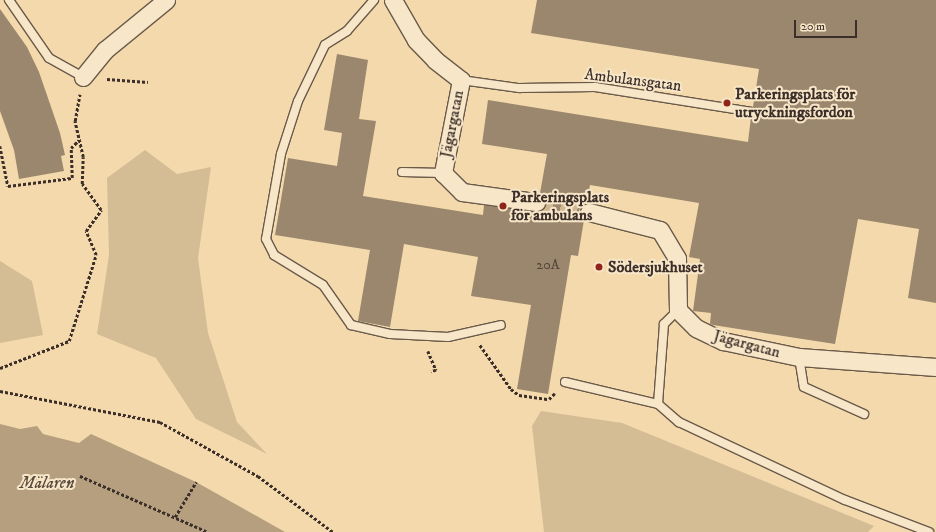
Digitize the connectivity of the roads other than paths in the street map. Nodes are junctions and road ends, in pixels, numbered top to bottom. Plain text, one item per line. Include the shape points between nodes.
1 (9, 0) edge
2 (166, 0) edge
3 (374, 0) edge
4 (392, 0) edge
5 (83, 77) joint
6 (461, 80) junction
7 (752, 112) dead end
8 (402, 172) dead end
9 (443, 173) junction
10 (536, 202) tunnel mouth
11 (589, 212) tunnel mouth
12 (678, 310) junction
13 (501, 325) dead end
14 (799, 357) junction
15 (936, 367) edge
16 (565, 382) road end
17 (658, 404) junction
18 (864, 414) dead end
19 (929, 532) edge

1 - 5 lane via 49,58
2 - 5 street via 105,50
3 - 13 lane via 347,31 325,45 298,101 281,154 266,239 274,255 323,285 351,325 390,334 448,337
4 - 6 street, Jägargatan via 416,40 435,60
6 - 7 lane, Ambulansgatan via 519,88 595,87
6 - 9 street, Jägargatan
8 - 9 lane
9 - 10 street, Jägargatan via 462,192
11 - 12 street via 660,230 677,258
12 - 14 street, Jägargatan via 696,328 723,341
12 - 17 lane via 664,324
14 - 15 street, Jägargatan
14 - 18 lane via 804,387
16 - 17 lane
17 - 19 lane via 679,422 845,500

